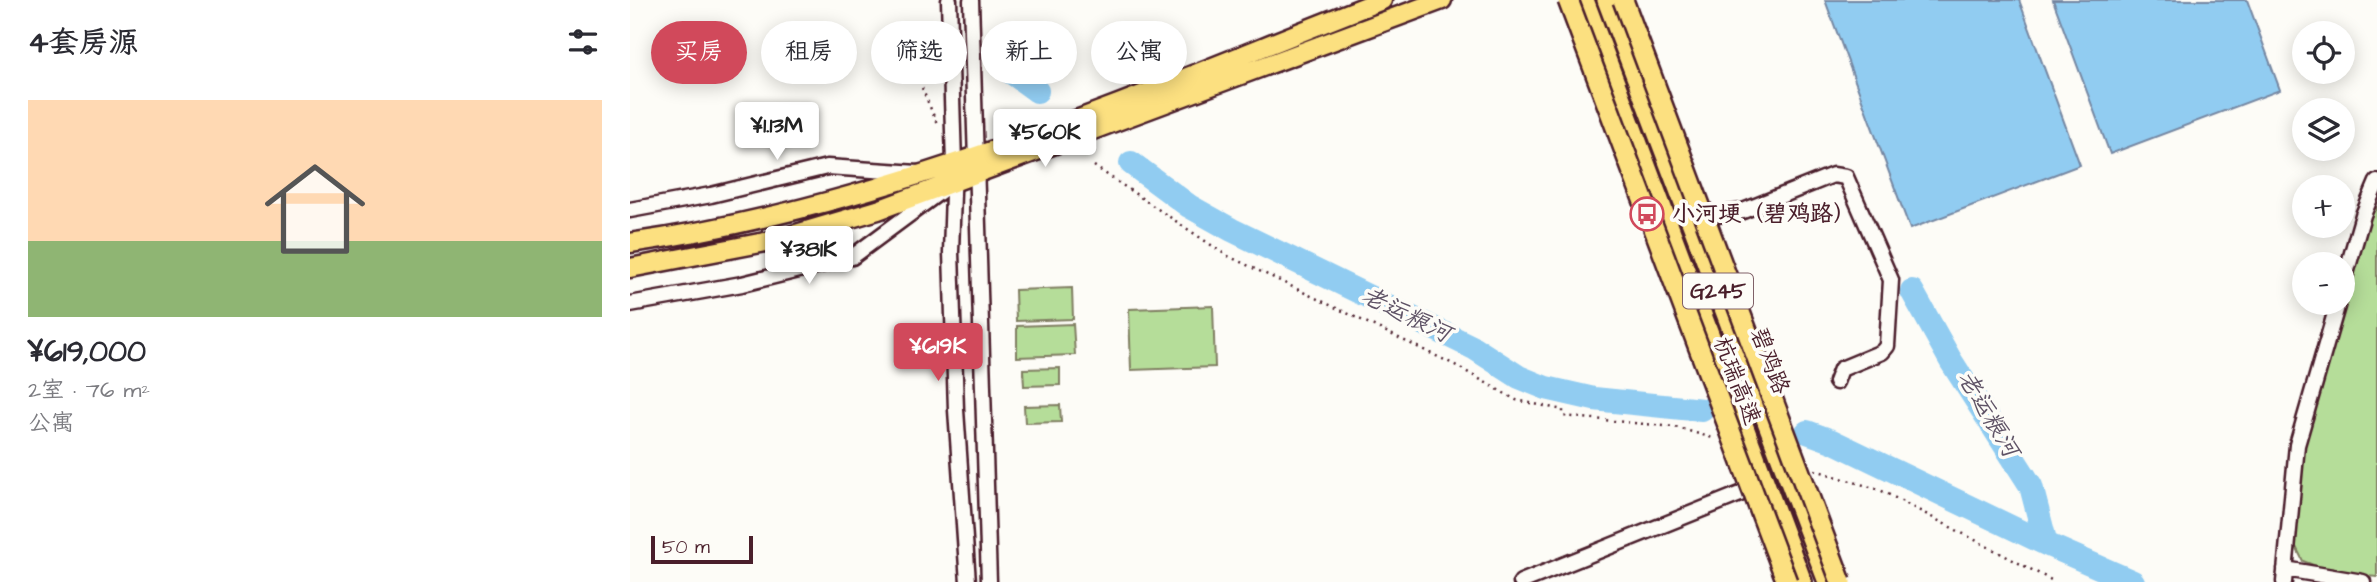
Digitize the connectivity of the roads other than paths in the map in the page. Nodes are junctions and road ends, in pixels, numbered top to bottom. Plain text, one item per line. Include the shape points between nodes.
1 (949, 0) edge
2 (971, 0) edge
3 (1382, 0) edge
4 (1442, 0) edge
5 (1568, 0) edge
6 (1584, 0) edge
7 (1607, 0) edge
8 (1623, 0) edge
9 (954, 164) junction
10 (977, 164) junction
11 (926, 174) junction
12 (2377, 182) edge
13 (952, 183) junction
14 (630, 210) edge
15 (1692, 225) junction
16 (630, 243) edge
17 (2352, 252) edge
18 (630, 268) edge
19 (630, 304) edge
20 (2335, 315) edge
21 (1836, 382) dead end
22 (1788, 458) junction
23 (1765, 484) junction
24 (2285, 576) edge
25 (968, 582) edge
26 (989, 582) edge
27 (1521, 582) edge
28 (1787, 582) edge
29 (1802, 582) edge
30 (1828, 582) edge
31 (1841, 582) edge
32 (1847, 582) edge
33 (2363, 582) edge

1 - 9 street
2 - 10 street
3 - 10 main road
4 - 10 main road
5 - 28 highway, 杭瑞高速, bridge
6 - 23 highway, 碧鸡路 / G245
7 - 15 highway, 碧鸡路 / G245
8 - 22 highway, 杭瑞高速, bridge
9 - 10 main road
9 - 11 main road
9 - 13 street
10 - 13 main road
10 - 26 street
11 - 14 street via 827,167
11 - 16 main road via 772,217
12 - 17 street
13 - 18 main road via 776,240
13 - 19 street via 852,257 742,284
13 - 25 street via 956,410
15 - 21 street via 1743,211 1833,175 1846,177 1891,280 1887,346 1841,369
15 - 22 highway, 碧鸡路 / G245
20 - 24 street via 2297,444
22 - 30 highway, 碧鸡路 / G245
22 - 31 highway, 杭瑞高速, bridge
22 - 32 highway, bridge
23 - 27 street
23 - 29 highway, 碧鸡路 / G245
24 - 33 street

